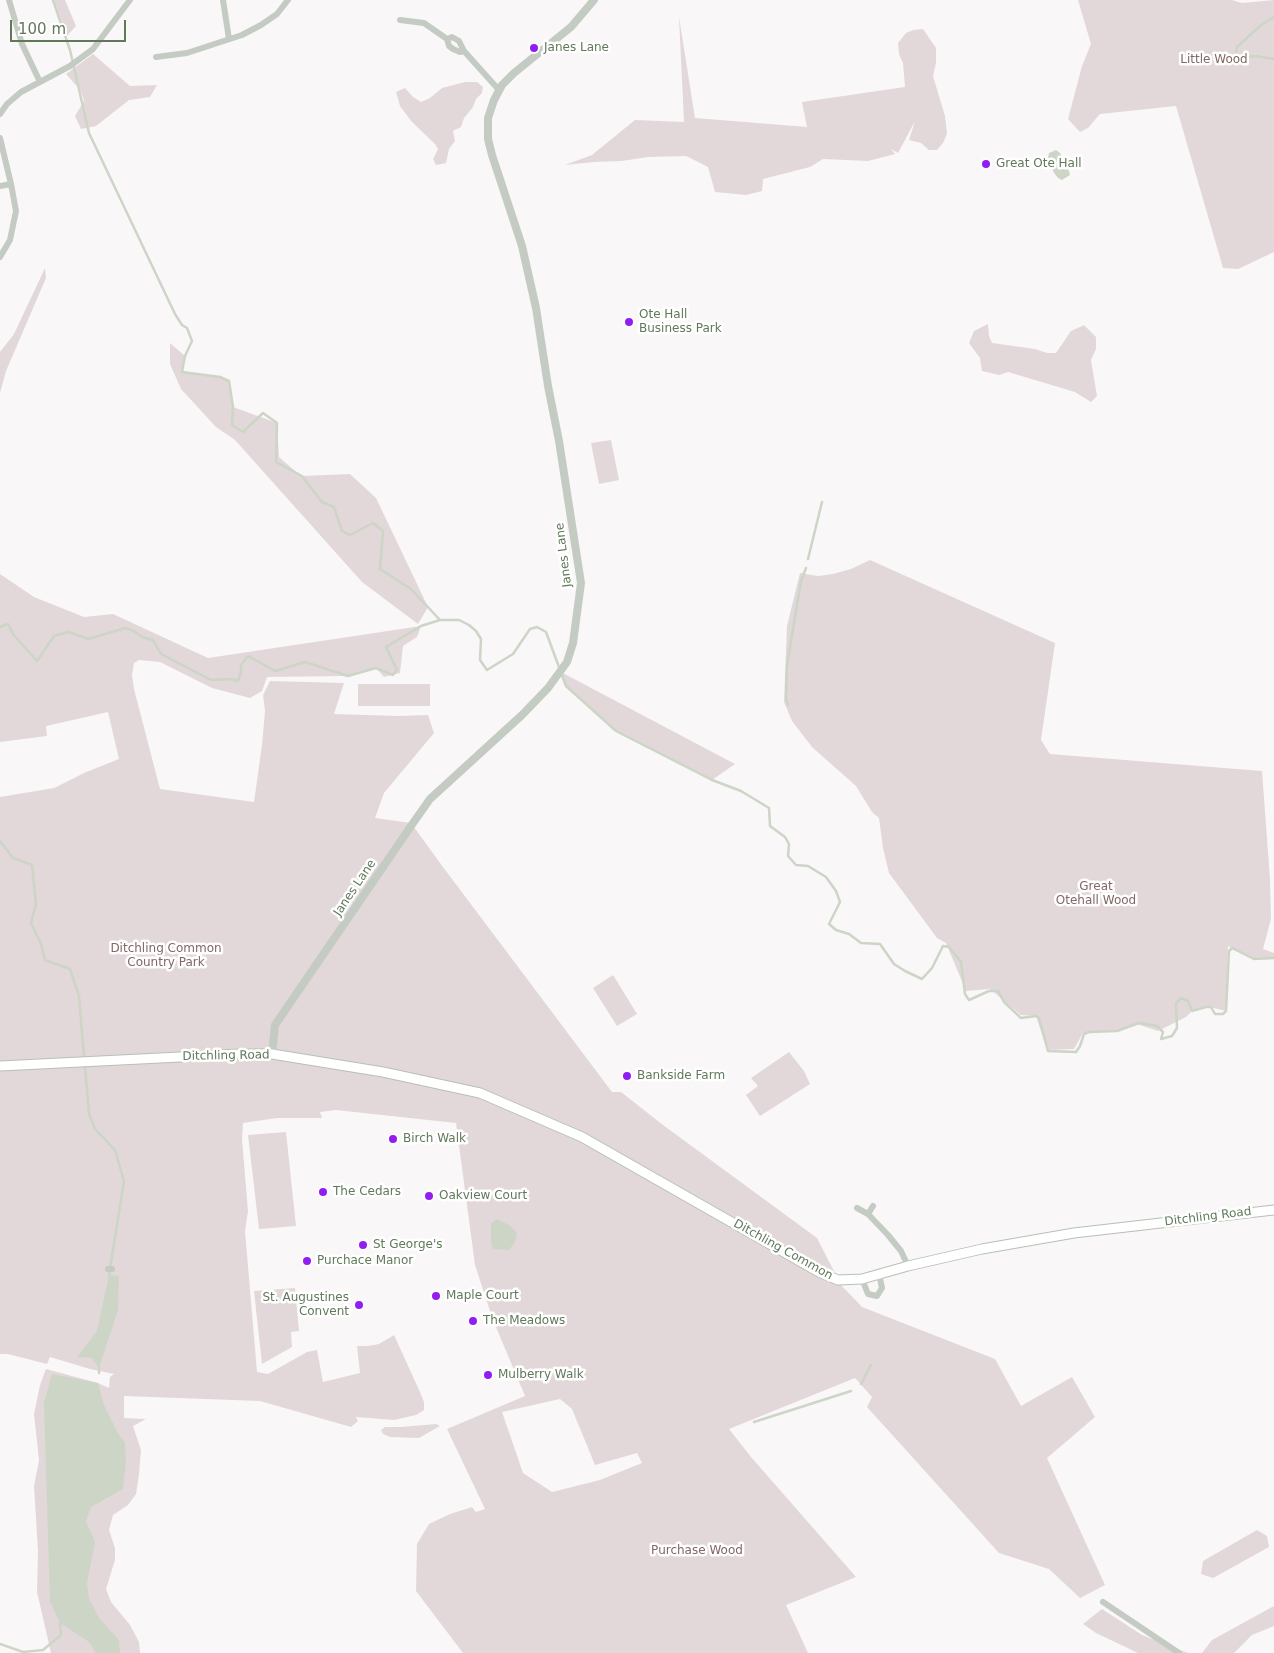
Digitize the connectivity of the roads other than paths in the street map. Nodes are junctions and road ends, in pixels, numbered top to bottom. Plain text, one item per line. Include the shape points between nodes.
1 (9, 0) edge
2 (130, 0) edge
3 (223, 0) edge
4 (288, 0) edge
5 (594, 0) edge
6 (400, 20) dead end
7 (229, 39) junction
8 (447, 39) junction
9 (464, 51) junction
10 (156, 57) dead end
11 (40, 82) junction
12 (499, 90) junction
13 (0, 114) edge
14 (0, 138) edge
15 (11, 184) junction
16 (0, 186) edge
17 (0, 258) edge
18 (272, 1054) junction
19 (0, 1066) edge
20 (507, 1104) joint
21 (873, 1206) dead end
22 (857, 1208) dead end
23 (1274, 1210) edge
24 (868, 1214) junction
25 (1142, 1225) joint
26 (908, 1266) junction
27 (879, 1274) junction
28 (862, 1279) junction
29 (1102, 1602) dead end
30 (1179, 1653) edge

1 - 11 street via 22,44
2 - 11 street via 100,41 78,61
3 - 7 street
4 - 7 street via 262,25
5 - 12 street, Janes Lane via 571,27 514,73
6 - 8 street via 424,23
7 - 10 street via 188,53
8 - 9 street via 453,49
8 - 9 street via 455,38
9 - 12 street
11 - 13 street via 21,92
12 - 18 street, Janes Lane via 488,118 488,139 522,246 536,308 581,583 574,638 567,662 548,688 430,799 275,1024
14 - 15 street
15 - 16 street
15 - 17 street via 15,217 10,240
18 - 19 main road, Ditchling Road
18 - 20 main road, Ditchling Road via 393,1074 480,1093
20 - 28 main road, Ditchling Common via 582,1137 819,1272 838,1280
21 - 24 street
22 - 24 street
23 - 25 main road, Ditchling Road
24 - 26 street via 888,1234
25 - 26 main road, Ditchling Common via 982,1249
26 - 27 main road, Ditchling Common
27 - 28 main road, Ditchling Common
27 - 28 street via 882,1288 877,1296 868,1294
29 - 30 street

